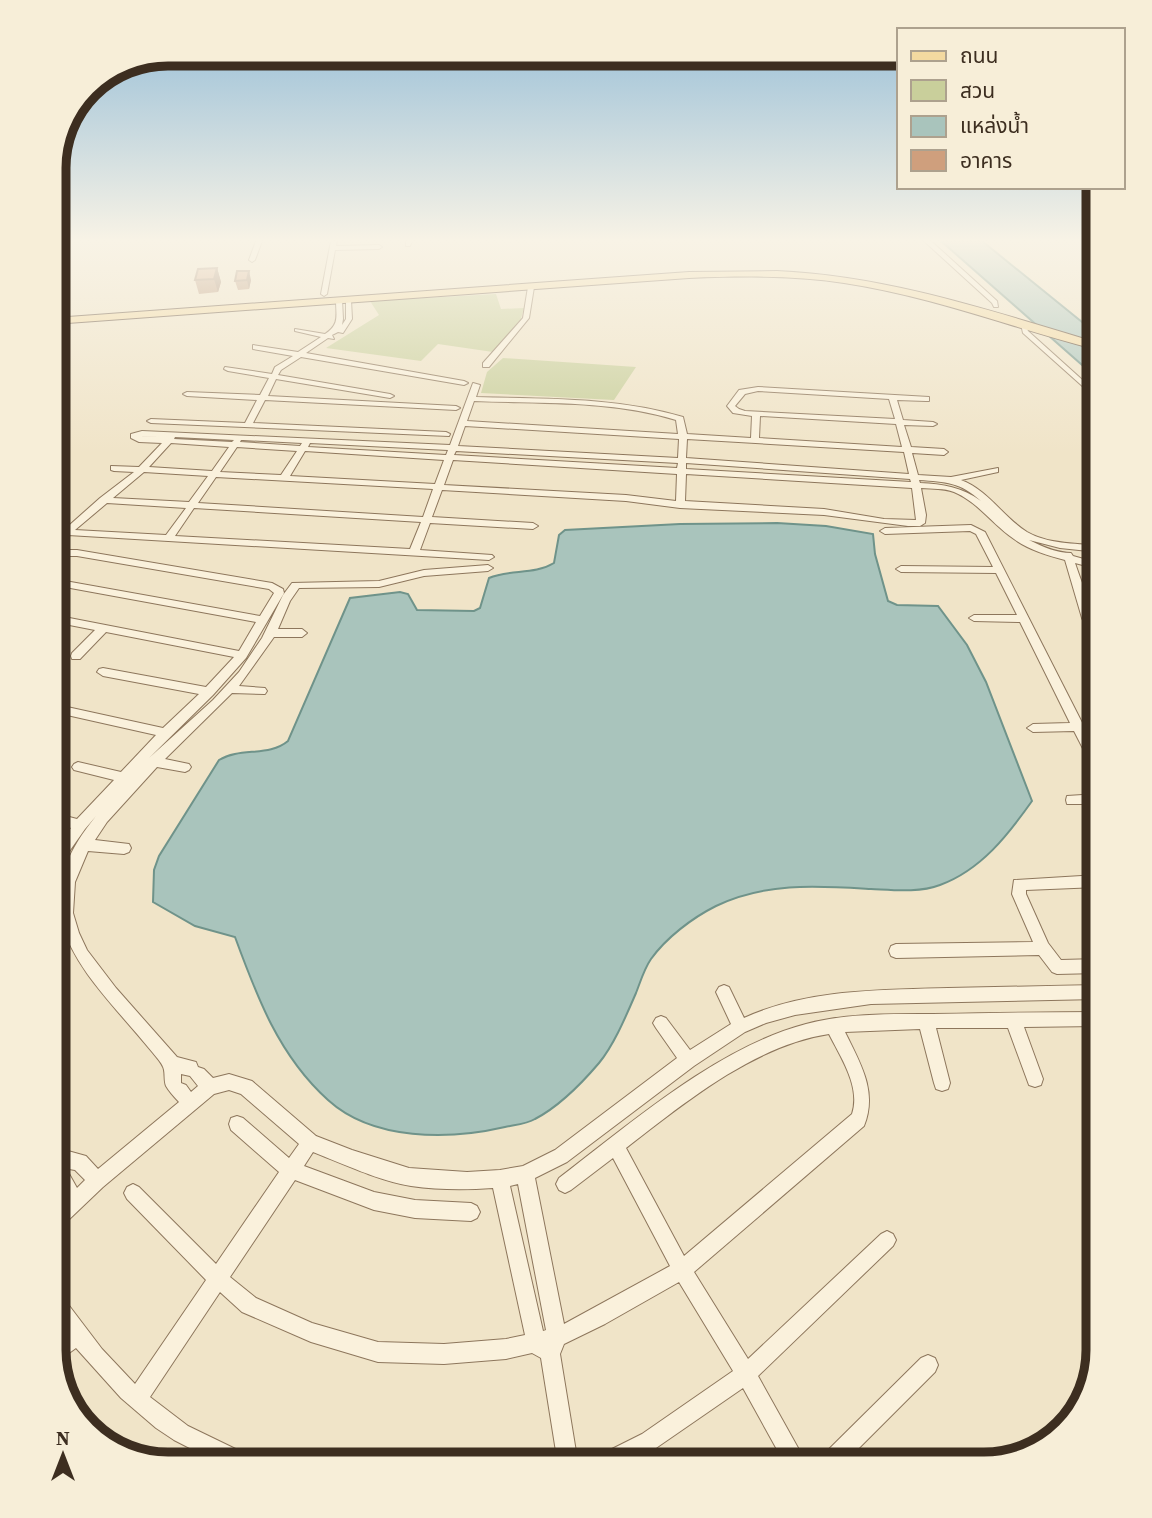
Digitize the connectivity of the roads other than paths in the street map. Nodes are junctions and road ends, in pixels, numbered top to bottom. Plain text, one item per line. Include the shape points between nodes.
1 (95, 312) edge
2 (180, 312) edge
3 (346, 312) edge
4 (527, 312) edge
5 (976, 312) edge
6 (1018, 312) edge
7 (67, 314) edge
8 (67, 320) edge
9 (1027, 326) junction
10 (297, 330) dead end
11 (1086, 332) edge
12 (331, 337) junction
13 (1086, 343) edge
14 (256, 347) dead end
15 (298, 356) junction
16 (486, 365) dead end
17 (228, 369) dead end
18 (272, 377) junction
19 (464, 383) dead end
20 (476, 386) dead end
21 (1086, 387) edge
22 (187, 394) dead end
23 (892, 397) junction
24 (261, 398) junction
25 (471, 399) junction
26 (926, 399) dead end
27 (419, 405) junction
28 (456, 408) dead end
29 (756, 414) junction
30 (151, 421) dead end
31 (899, 421) junction
32 (461, 423) junction
33 (933, 424) dead end
34 (248, 425) junction
35 (446, 434) dead end
36 (683, 436) junction
37 (171, 437) joint
38 (755, 440) junction
39 (237, 441) junction
40 (305, 444) junction
41 (906, 449) junction
42 (450, 452) junction
43 (944, 452) dead end
44 (682, 466) junction
45 (114, 468) dead end
46 (143, 470) junction
47 (995, 470) dead end
48 (213, 475) junction
49 (283, 479) junction
50 (951, 480) junction
51 (915, 481) junction
52 (438, 488) junction
53 (103, 500) junction
54 (192, 505) junction
55 (680, 505) junction
56 (428, 519) junction
57 (533, 526) dead end
58 (885, 531) dead end
59 (67, 532) joint
60 (169, 538) junction
61 (1065, 545) junction
62 (1086, 548) edge
63 (414, 553) junction
64 (67, 554) edge
65 (1071, 559) junction
66 (1086, 563) edge
67 (901, 569) dead end
68 (999, 570) junction
69 (67, 584) edge
70 (1086, 614) edge
71 (974, 618) dead end
72 (1022, 619) junction
73 (263, 620) junction
74 (67, 621) edge
75 (103, 628) junction
76 (271, 633) junction
77 (302, 633) dead end
78 (242, 655) junction
79 (76, 656) dead end
80 (103, 672) dead end
81 (230, 690) junction
82 (261, 691) dead end
83 (209, 692) junction
84 (67, 711) edge
85 (1076, 727) junction
86 (1033, 728) dead end
87 (165, 733) junction
88 (1086, 745) edge
89 (152, 762) junction
90 (78, 767) dead end
91 (185, 767) dead end
92 (124, 778) junction
93 (1086, 799) edge
94 (1072, 800) dead end
95 (66, 821) edge
96 (80, 825) junction
97 (66, 844) edge
98 (85, 845) junction
99 (124, 848) dead end
100 (1086, 881) edge
101 (66, 892) edge
102 (66, 910) edge
103 (1043, 948) junction
104 (896, 951) dead end
105 (1086, 966) edge
106 (724, 992) dead end
107 (1086, 992) edge
108 (1086, 1019) edge
109 (1013, 1020) junction
110 (926, 1021) junction
111 (661, 1023) dead end
112 (740, 1027) junction
113 (834, 1027) junction
114 (688, 1060) junction
115 (172, 1064) junction
116 (200, 1077) junction
117 (1035, 1079) dead end
118 (942, 1083) dead end
119 (181, 1092) junction
120 (237, 1124) dead end
121 (310, 1142) junction
122 (616, 1146) junction
123 (66, 1155) edge
124 (289, 1169) junction
125 (525, 1174) junction
126 (500, 1179) junction
127 (97, 1181) junction
128 (565, 1184) dead end
129 (66, 1185) edge
130 (133, 1193) dead end
131 (75, 1201) junction
132 (66, 1210) edge
133 (471, 1212) dead end
134 (540, 1240) junction
135 (887, 1240) dead end
136 (516, 1248) junction
137 (682, 1270) junction
138 (217, 1278) junction
139 (66, 1320) edge
140 (76, 1335) junction
141 (66, 1343) edge
142 (548, 1345) junction
143 (928, 1365) dead end
144 (746, 1374) junction
145 (137, 1398) junction
146 (220, 1452) edge
147 (566, 1452) edge
148 (627, 1452) edge
149 (790, 1452) edge
150 (840, 1452) edge

1 - 7 main road
2 - 8 main road
3 - 12 street via 348,323
4 - 16 street
5 - 9 main road
6 - 11 main road
9 - 13 main road
9 - 21 street via 1025,332
10 - 12 street
12 - 15 street
14 - 15 street
15 - 18 street
15 - 19 street
17 - 18 street
18 - 24 street
18 - 27 street
20 - 25 street
22 - 24 street
23 - 26 street
23 - 29 street via 742,391 732,409
23 - 31 street
24 - 27 street
24 - 34 street
25 - 32 street
25 - 36 street via 647,410 680,419
27 - 28 street
29 - 31 street
29 - 38 street
30 - 34 street
31 - 33 street
31 - 41 street
32 - 36 street
32 - 42 street
34 - 35 street
36 - 38 street
36 - 44 street
37 - 39 street
37 - 46 street
38 - 41 street
39 - 40 street
39 - 48 street
40 - 42 street
40 - 49 street
41 - 43 street
41 - 51 street
42 - 44 street
42 - 52 street
44 - 51 street
44 - 55 street
45 - 46 street
46 - 48 street
46 - 53 street
47 - 50 street
48 - 49 street
48 - 54 street
49 - 52 street
50 - 51 street
50 - 61 street via 966,485 1027,536
51 - 55 street via 923,517 920,523 873,522 825,512
51 - 65 street via 967,493 1024,541
52 - 55 street
52 - 56 street
53 - 54 street
53 - 59 street
54 - 56 street
54 - 60 street
56 - 57 street
56 - 63 street
58 - 68 street via 976,530
59 - 60 street
60 - 63 street
61 - 62 street
61 - 65 street
63 - 76 street via 489,562 367,585 300,583 292,589
64 - 73 street via 272,586 279,593
65 - 66 street
65 - 70 street
67 - 68 street
68 - 72 street
69 - 73 street
71 - 72 street
72 - 85 street
73 - 78 street
74 - 75 street
75 - 78 street
75 - 79 street
76 - 77 street
76 - 81 street
78 - 83 street
80 - 83 street
81 - 82 street
81 - 89 street
83 - 87 street
84 - 87 street
85 - 86 street
85 - 88 street
87 - 92 street
89 - 91 street
89 - 98 street
90 - 92 street
92 - 96 street
93 - 94 street
95 - 96 street
96 - 97 street
98 - 99 street
98 - 101 street
100 - 103 street via 1019,884 1019,894
102 - 115 street via 85,961
103 - 104 street
103 - 105 street via 1057,967
106 - 112 street
107 - 112 street via 871,997 795,1008
108 - 109 street
109 - 110 street
109 - 117 street
110 - 113 street
110 - 118 street
111 - 114 street
112 - 114 street
113 - 122 street via 788,1038 746,1057
113 - 137 street via 858,1083 863,1105 858,1120
114 - 125 street via 561,1156
115 - 116 street
115 - 119 street
116 - 119 street
116 - 121 street via 246,1087
119 - 127 street
120 - 124 street
121 - 124 street
121 - 126 street via 409,1177
122 - 128 street
122 - 137 street
123 - 127 street via 80,1162
124 - 133 street via 374,1201
124 - 138 street
125 - 126 street
125 - 134 street
126 - 136 street
127 - 131 street
129 - 131 street
130 - 138 street
131 - 132 street
134 - 136 street
134 - 142 street
135 - 144 street
136 - 142 street
137 - 142 street
137 - 144 street
138 - 142 street via 249,1306 310,1332 378,1352 444,1354
138 - 145 street
139 - 140 street
140 - 141 street
140 - 145 street
142 - 147 street
143 - 150 street
144 - 148 street
144 - 149 street
145 - 146 street via 181,1433

